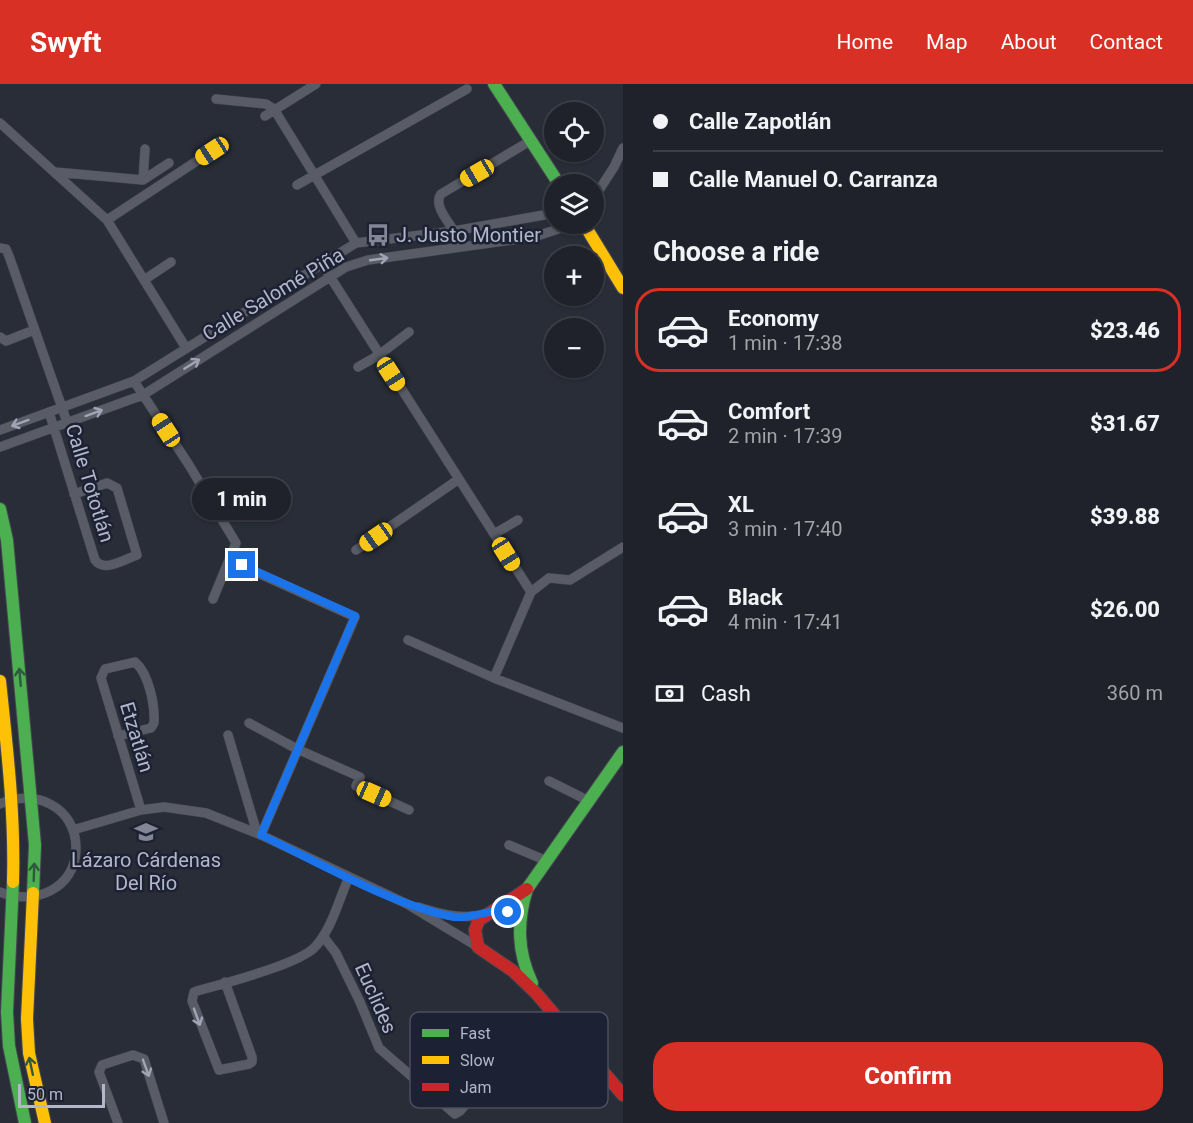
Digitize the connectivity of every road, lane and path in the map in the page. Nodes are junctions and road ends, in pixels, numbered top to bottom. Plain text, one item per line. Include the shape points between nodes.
1 (316, 84) edge
2 (494, 84) edge
3 (467, 89) dead end
4 (216, 99) dead end
5 (274, 109) junction
6 (264, 116) dead end
7 (0, 123) edge
8 (531, 141) junction
9 (623, 148) edge
10 (145, 149) dead end
11 (212, 151) dead end
12 (169, 163) dead end
13 (55, 172) junction
14 (552, 174) edge
15 (314, 175) junction
16 (142, 180) junction
17 (604, 182) edge
18 (297, 184) dead end
19 (544, 215) edge
20 (107, 220) junction
21 (454, 231) junction
22 (544, 234) edge
23 (590, 234) edge
24 (356, 243) junction
25 (3, 249) edge
26 (171, 262) dead end
27 (322, 264) junction
28 (330, 277) junction
29 (144, 279) junction
30 (623, 288) edge
31 (34, 330) junction
32 (409, 332) dead end
33 (0, 337) edge
34 (186, 348) junction
35 (380, 355) junction
36 (358, 367) dead end
37 (134, 381) junction
38 (143, 395) junction
39 (61, 408) junction
40 (49, 412) junction
41 (67, 423) junction
42 (54, 427) junction
43 (0, 430) edge
44 (0, 447) edge
45 (459, 479) junction
46 (74, 494) junction
47 (0, 509) edge
48 (518, 520) dead end
49 (494, 534) junction
50 (623, 547) edge
51 (356, 550) dead end
52 (229, 560) junction
53 (531, 592) junction
54 (213, 599) dead end
55 (408, 640) dead end
56 (494, 678) junction
57 (0, 681) edge
58 (249, 723) dead end
59 (623, 728) edge
60 (228, 735) dead end
61 (118, 736) junction
62 (297, 748) junction
63 (623, 752) edge
64 (549, 781) dead end
65 (32, 797) junction
66 (6, 801) edge
67 (589, 801) junction
68 (141, 810) junction
69 (409, 810) dead end
70 (73, 830) junction
71 (259, 834) junction
72 (509, 845) dead end
73 (547, 861) junction
74 (349, 877) junction
75 (527, 889) junction
76 (6, 895) edge
77 (33, 898) junction
78 (407, 904) junction
79 (496, 910) junction
80 (483, 915) junction
81 (518, 926) junction
82 (323, 936) junction
83 (518, 945) junction
84 (478, 947) junction
85 (496, 960) junction
86 (225, 982) junction
87 (536, 993) junction
88 (552, 1012) edge
89 (410, 1075) edge
90 (608, 1078) edge
91 (610, 1080) junction
92 (623, 1086) edge
93 (623, 1095) edge
94 (448, 1108) edge
95 (463, 1108) edge
96 (26, 1123) edge
97 (45, 1123) edge
98 (118, 1123) edge
99 (164, 1123) edge

1 - 5 street
2 - 8 street
3 - 15 street
4 - 5 street via 266,104
5 - 6 street
5 - 15 street
7 - 13 street
8 - 14 street
8 - 21 street via 441,194 438,204
9 - 17 street
10 - 16 street
11 - 20 street
12 - 16 street
13 - 16 street
13 - 20 street
15 - 18 street
15 - 24 street
19 - 21 street, Calle Salomé Piña
20 - 29 street
21 - 24 street, Calle Salomé Piña
28 -> 22 street, Calle Salomé Piña via 368,260
23 - 30 street
24 - 27 street, Calle Salomé Piña
25 - 31 street
26 - 29 street
27 - 28 street
27 - 34 street, Calle Salomé Piña
28 - 35 street
38 -> 28 street, Calle Salomé Piña
29 - 34 street
31 - 33 street via 6,340
31 - 39 street
32 - 35 street
34 - 37 street, Calle Salomé Piña
35 - 36 street
35 - 45 street
37 - 38 street
37 - 39 street, Calle Salomé Piña
41 -> 38 street, Calle Salomé Piña
38 - 52 street via 236,543
39 - 40 street, Calle Salomé Piña
39 - 41 street
40 - 42 street, Calle Tototlán
40 -> 43 street, Calle Salomé Piña
41 - 42 street, Calle Salomé Piña
42 - 44 street, Calle Salomé Piña
42 - 46 street, Calle Tototlán
45 - 49 street
45 - 51 street
46 - 46 street, Calle Tototlán via 98,564 105,566 137,555 117,488 107,483
65 -> 47 street via 7,540
48 - 49 street
49 - 53 street
50 - 53 street via 570,580 549,578
52 - 54 street
52 - 62 street via 355,616
53 - 56 street
55 - 56 street
56 - 59 street
57 - 66 street
58 - 62 street
60 - 71 street
61 - 61 street, Etzatlán via 101,678 105,669 135,662 148,686 154,723 151,728
61 - 68 street, Etzatlán
62 - 69 street via 360,777 356,786
62 - 71 street
63 - 67 street
64 - 67 street
65 - 66 street
65 - 70 street via 63,814
77 -> 65 street
66 - 76 street via 14,847
67 - 73 street
68 - 70 street
68 - 71 street via 164,807 206,813
70 - 77 street via 73,865 64,881
71 - 74 street
72 - 73 street
73 - 75 street
74 - 78 street
74 - 82 street
75 - 79 street
75 - 81 street
76 - 77 street
76 - 96 street via 9,1046
97 -> 77 street via 28,1053
78 - 80 street via 452,917
78 - 84 street
79 - 80 street
79 - 81 street via 508,912
80 - 84 street via 475,930
81 - 83 street
82 - 86 street via 307,954 291,962
82 - 89 street, Euclides via 336,953 378,1048
83 - 85 street via 509,955
83 - 87 street
84 - 85 street
85 - 87 street via 513,970
86 -> 86 street via 194,992 192,1001 219,1070 252,1062
87 - 88 street
90 - 91 street
91 - 92 street
91 - 93 street
94 - 95 street, Euclides via 455,1114
98 -> 99 street via 99,1068 133,1055 144,1059

